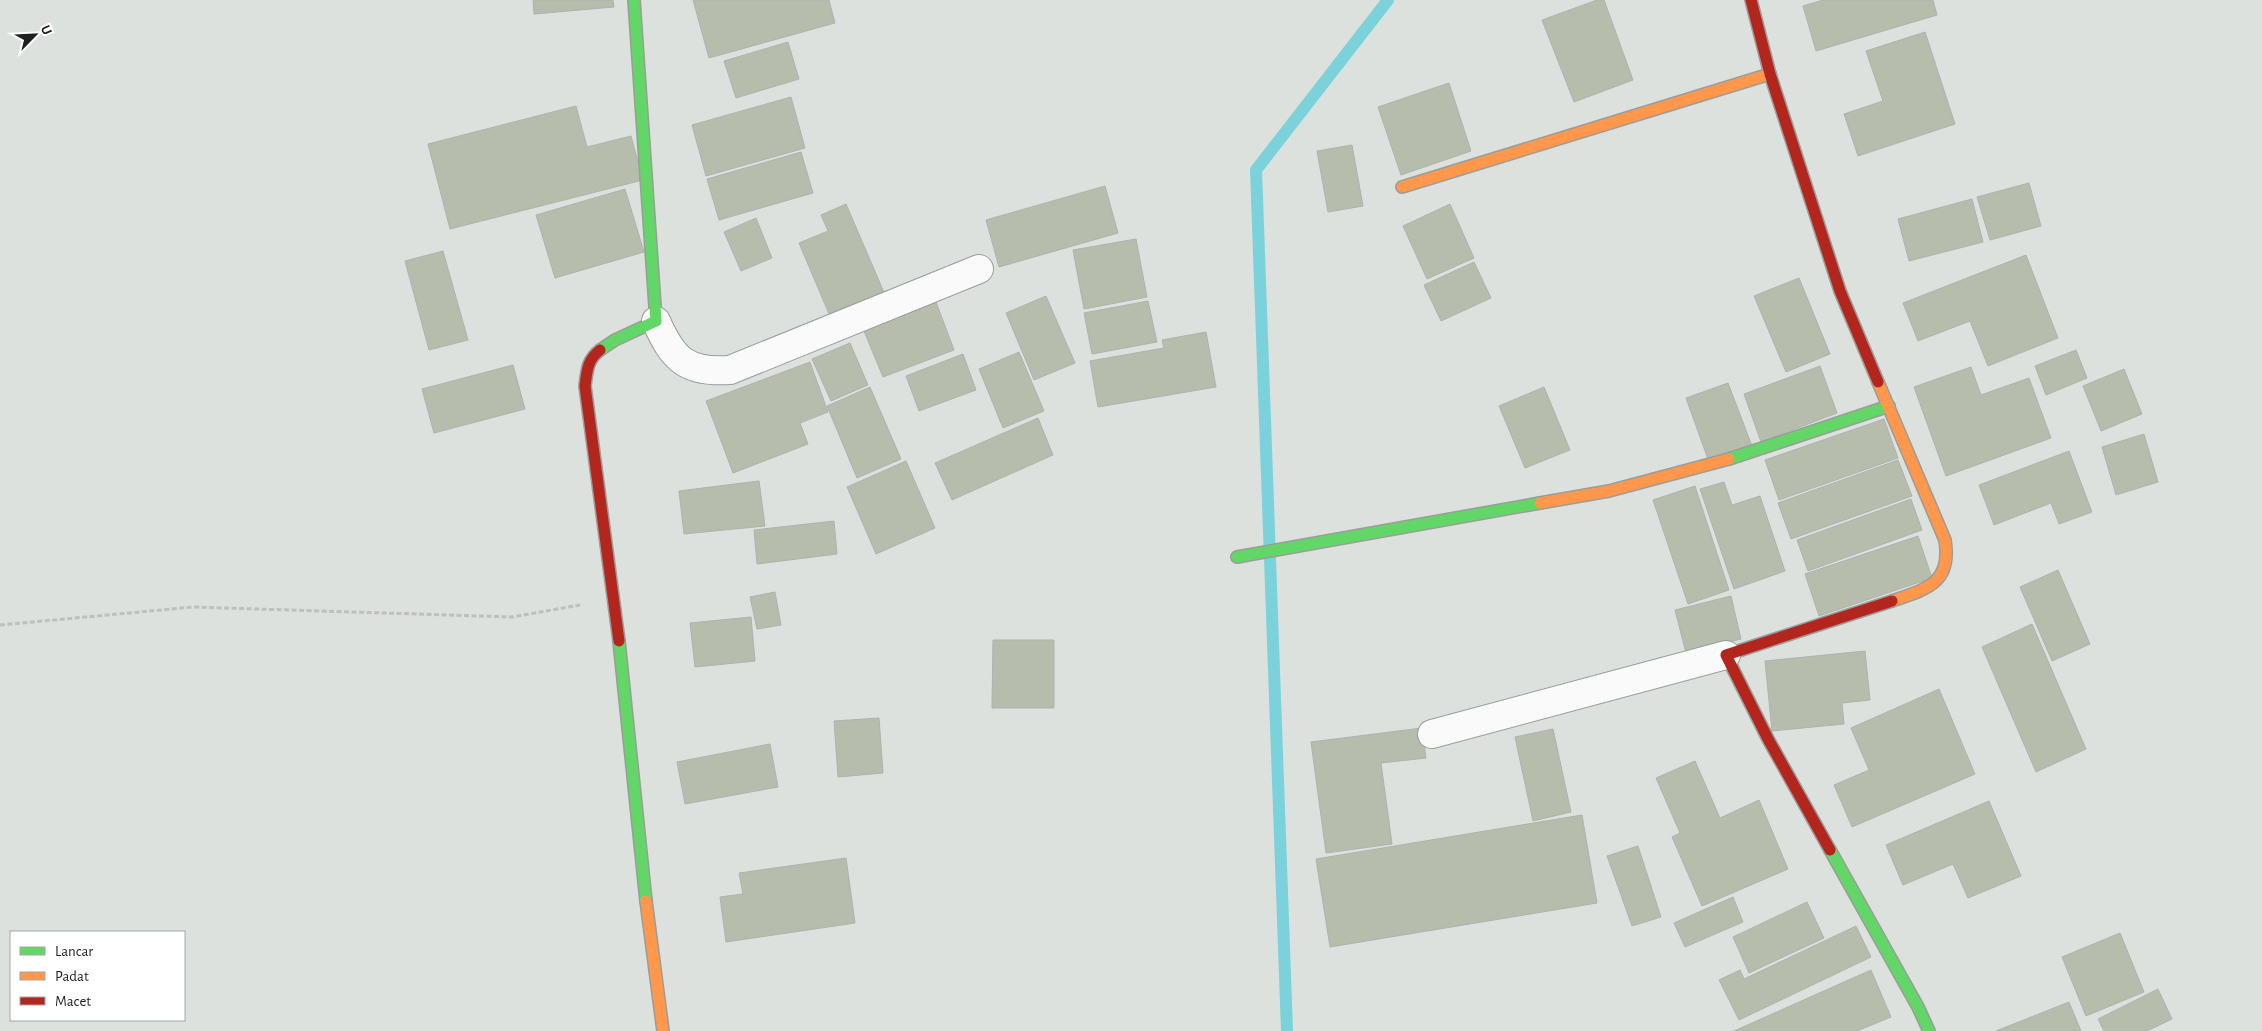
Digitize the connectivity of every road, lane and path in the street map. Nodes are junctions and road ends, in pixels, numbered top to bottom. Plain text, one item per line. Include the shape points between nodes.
1 (634, 0) edge
2 (1751, 0) edge
3 (1770, 74) junction
4 (1402, 187) dead end
5 (979, 269) dead end
6 (656, 322) junction
7 (1889, 406) junction
8 (1237, 557) dead end
9 (615, 598) junction
10 (0, 625) edge
11 (1726, 655) junction
12 (1432, 734) dead end
13 (663, 1031) edge
14 (1929, 1031) edge

1 - 6 street
2 - 3 street
3 - 4 street
3 - 7 street via 1840,291
5 - 6 street via 730,370 710,371 680,359 667,346
6 - 9 street via 601,348 591,358 586,370 585,386
7 - 8 street via 1716,463 1609,491
7 - 11 street via 1946,540 1947,566 1941,577 1921,591
9 - 10 path via 512,617 193,607
9 - 13 street via 646,911
11 - 12 street
11 - 14 street via 1768,740

